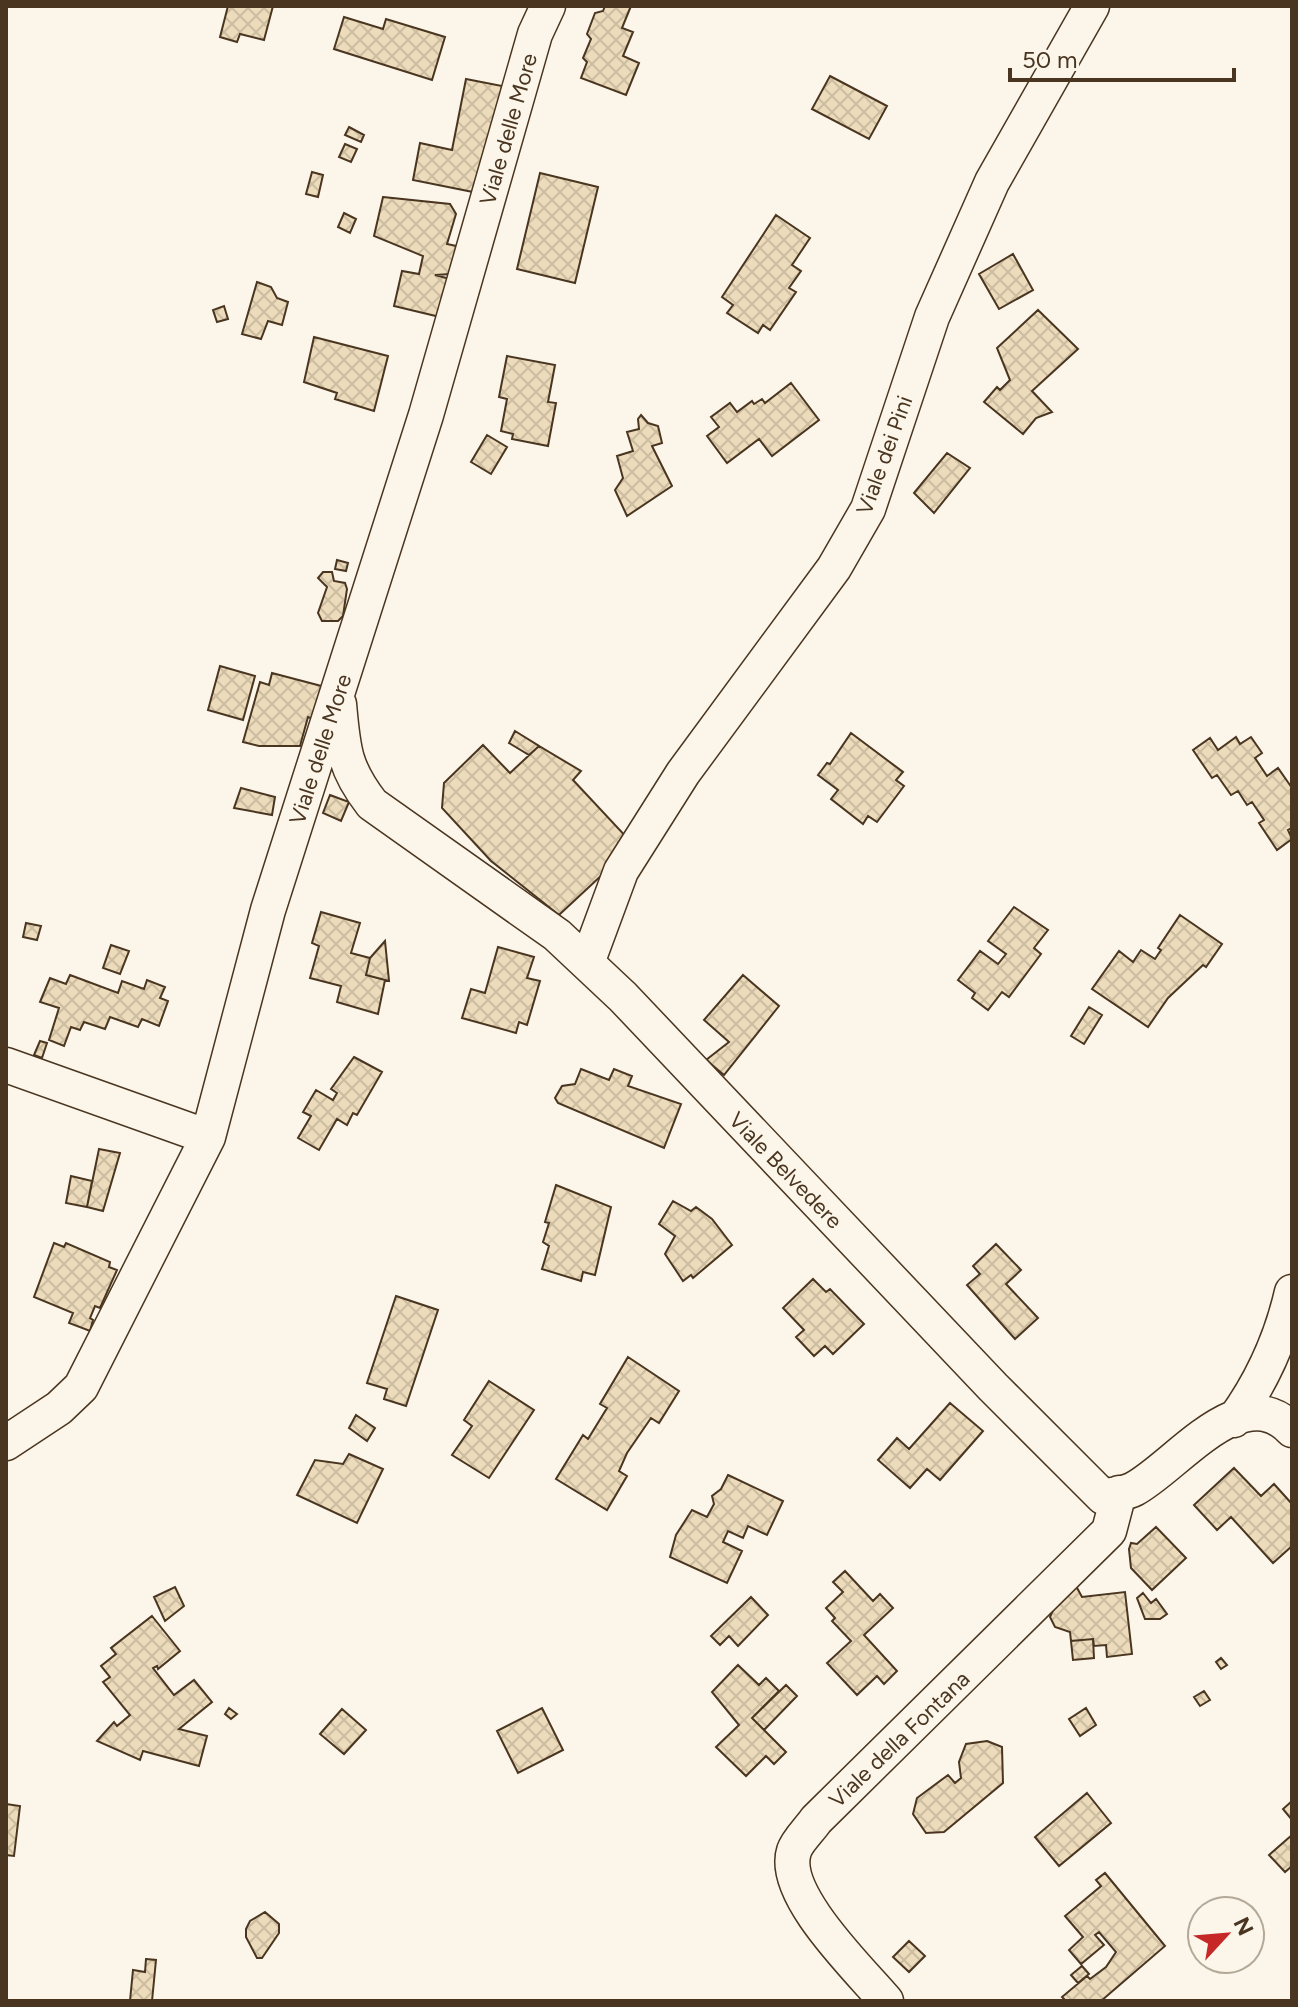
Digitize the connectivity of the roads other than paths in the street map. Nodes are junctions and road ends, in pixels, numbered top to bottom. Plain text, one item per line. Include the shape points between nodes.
1 (548, 6) edge
2 (1092, 6) edge
3 (338, 692) junction
4 (587, 963) junction
5 (6, 1065) edge
6 (208, 1137) junction
7 (1292, 1292) edge
8 (1234, 1420) junction
9 (1292, 1430) edge
10 (6, 1443) edge
11 (1119, 1493) junction
12 (886, 2001) edge

1 - 3 street, Viale delle More via 535,34 426,415
2 - 4 street, Viale dei Pini via 992,182 938,303 868,509 834,568 683,773 621,871
3 - 4 street, Viale Belvedere via 351,777 372,804 537,920
3 - 6 street, Viale delle More via 268,910
4 - 11 street, Viale Belvedere via 1103,1497
5 - 6 street
6 - 10 street, Viale delle More via 81,1387
7 - 8 street via 1283,1335
8 - 9 street via 1255,1412 1282,1419
8 - 11 street via 1216,1426 1133,1490
11 - 12 street, Viale della Fontana via 1109,1531 816,1820 793,1851 806,1906

